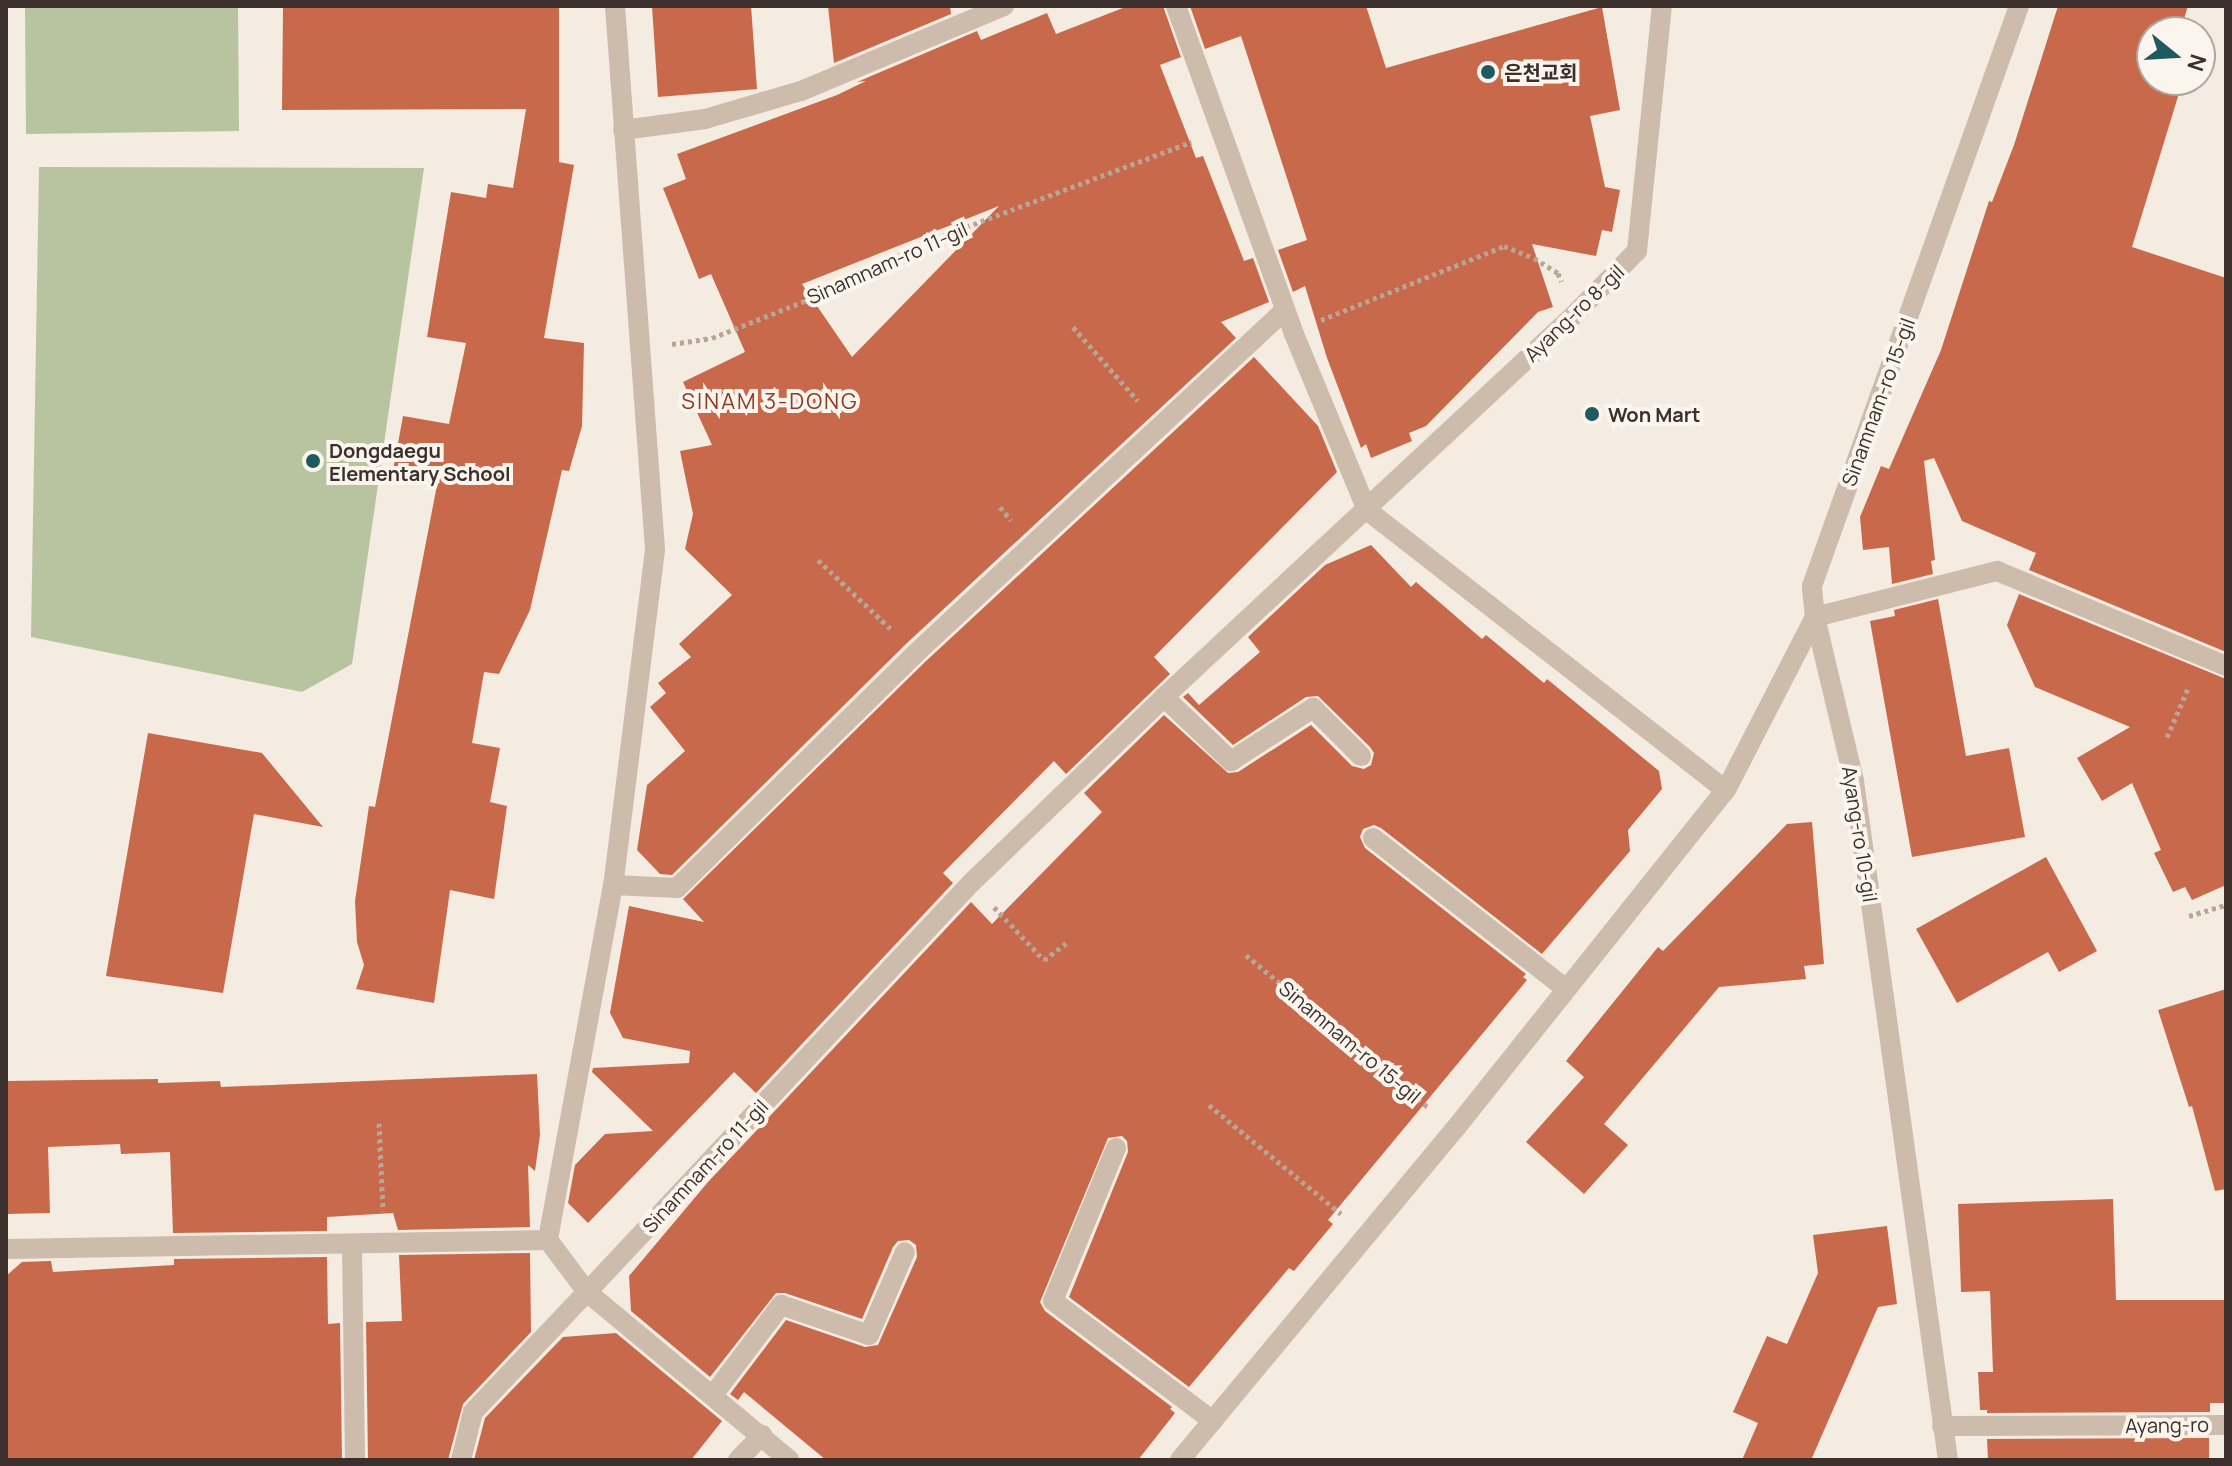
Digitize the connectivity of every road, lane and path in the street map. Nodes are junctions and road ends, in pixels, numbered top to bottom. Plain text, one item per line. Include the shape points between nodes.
1 (615, 6) edge
2 (1004, 6) edge
3 (1176, 6) edge
4 (1662, 6) edge
5 (2019, 6) edge
6 (623, 130) junction
7 (1222, 130) junction
8 (1285, 310) junction
9 (1574, 315) junction
10 (1073, 327) dead end
11 (1294, 334) junction
12 (640, 348) junction
13 (1159, 426) junction
14 (1367, 510) junction
15 (818, 560) dead end
16 (1815, 617) junction
17 (916, 653) junction
18 (2203, 656) junction
19 (2226, 666) edge
20 (1164, 697) junction
21 (2167, 737) dead end
22 (1361, 756) dead end
23 (1726, 790) junction
24 (1373, 838) dead end
25 (971, 883) junction
26 (613, 885) junction
27 (2226, 905) edge
28 (2189, 916) dead end
29 (1069, 941) dead end
30 (1246, 955) dead end
31 (1566, 989) junction
32 (1209, 1105) dead end
33 (379, 1123) dead end
34 (1455, 1129) junction
35 (1116, 1148) dead end
36 (1366, 1235) junction
37 (548, 1240) junction
38 (384, 1244) junction
39 (352, 1245) junction
40 (6, 1249) edge
41 (905, 1252) dead end
42 (587, 1292) junction
43 (713, 1395) junction
44 (1213, 1421) junction
45 (2226, 1425) edge
46 (1942, 1426) junction
47 (762, 1435) junction
48 (355, 1460) edge
49 (461, 1460) edge
50 (738, 1460) edge
51 (789, 1460) edge
52 (1180, 1460) edge
53 (1948, 1460) edge

1 - 6 street
2 - 6 street via 801,91 705,119
3 - 7 street
4 - 9 street, Ayang-ro 8-gil via 1637,251
5 - 16 street, Sinamnam-ro 15-gil via 1812,586
6 - 12 street
7 - 8 street
7 - 12 path, Sinamnam-ro 11-gil via 921,244 842,286 712,338
8 - 11 street
8 - 13 street
9 - 11 path via 1558,273 1504,246
9 - 14 street, Ayang-ro 8-gil
10 - 13 path
11 - 14 street
12 - 26 street via 655,550
13 - 17 street
14 - 20 street, Sinamnam-ro 11-gil
14 - 23 street
15 - 17 path
16 - 18 street via 1997,571
16 - 23 street, Sinamnam-ro 15-gil
16 - 46 street, Ayang-ro 10-gil via 1854,781
17 - 26 street via 677,888
18 - 19 street
18 - 21 path
20 - 22 street via 1231,761 1313,708
20 - 25 street, Sinamnam-ro 11-gil
23 - 31 street, Sinamnam-ro 15-gil
24 - 31 street
25 - 29 path via 1044,960
25 - 42 street, Sinamnam-ro 11-gil
26 - 37 street
27 - 28 path
30 - 34 path, Sinamnam-ro 15-gil
31 - 34 street, Sinamnam-ro 15-gil
32 - 36 path
33 - 38 path
34 - 36 street, Sinamnam-ro 15-gil
35 - 44 street via 1053,1301
36 - 44 street, Sinamnam-ro 15-gil
37 - 38 street
37 - 42 street
38 - 39 street
39 - 40 street
39 - 48 street
41 - 43 street via 869,1335 781,1305
42 - 43 street
42 - 49 street, Sinamnam-ro 11-gil via 473,1412
43 - 47 street
44 - 52 street, Sinamnam-ro 15-gil
45 - 46 street, Ayang-ro
46 - 53 street, Ayang-ro 10-gil
47 - 50 street
47 - 51 street

